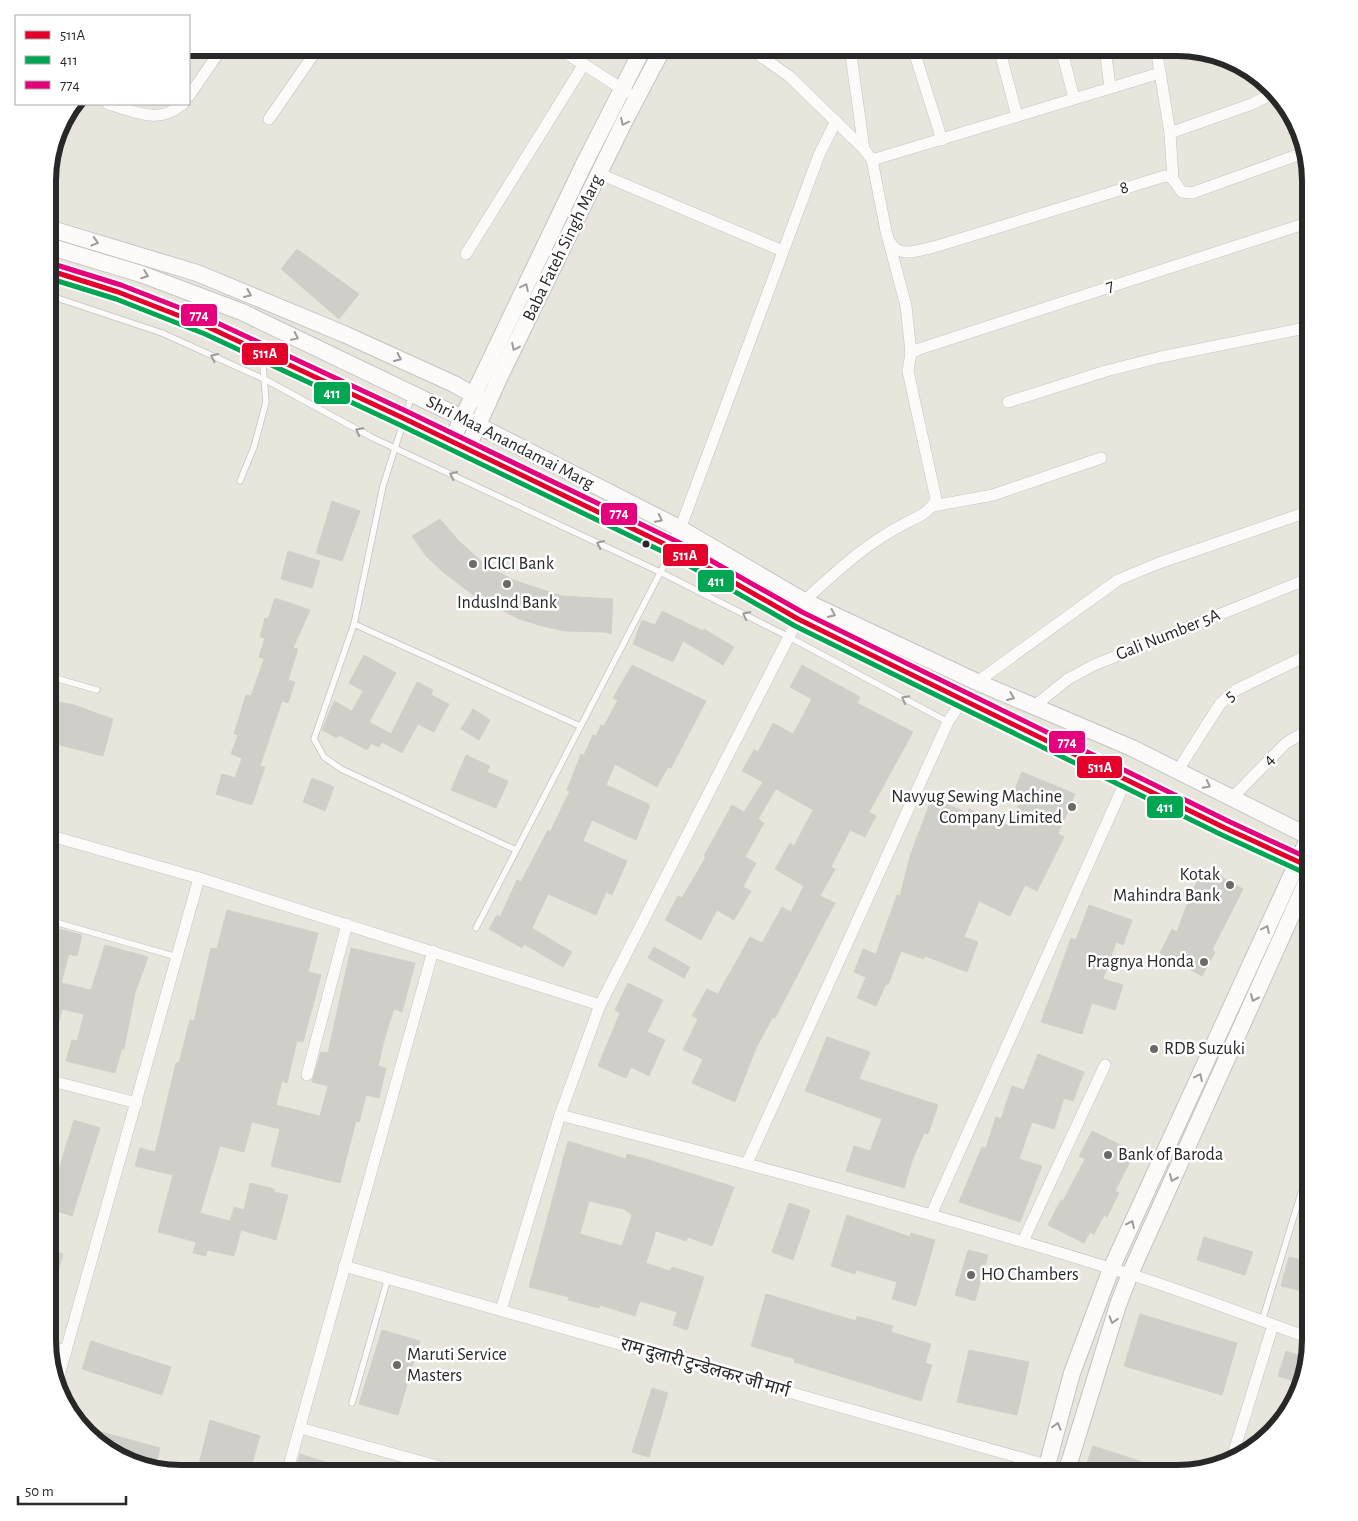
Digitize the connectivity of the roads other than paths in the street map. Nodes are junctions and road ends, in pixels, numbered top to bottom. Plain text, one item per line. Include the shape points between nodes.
1 (216, 56) edge
2 (312, 56) edge
3 (572, 56) edge
4 (639, 56) edge
5 (659, 56) edge
6 (761, 57) edge
7 (851, 57) edge
8 (916, 57) edge
9 (1001, 57) edge
10 (1063, 57) edge
11 (1106, 57) edge
12 (1157, 57) edge
13 (584, 64) junction
14 (1160, 73) junction
15 (1110, 87) junction
16 (622, 89) junction
17 (190, 95) edge
18 (1268, 96) edge
19 (637, 97) junction
20 (1074, 98) junction
21 (112, 105) edge
22 (181, 105) edge
23 (1017, 116) junction
24 (269, 119) dead end
25 (836, 121) junction
26 (1170, 133) junction
27 (942, 140) junction
28 (864, 149) junction
29 (1299, 154) edge
30 (872, 160) junction
31 (600, 174) junction
32 (1173, 179) junction
33 (1302, 225) edge
34 (57, 231) edge
35 (889, 241) junction
36 (57, 249) edge
37 (783, 251) junction
38 (466, 254) dead end
39 (57, 273) edge
40 (57, 298) edge
41 (1302, 331) edge
42 (262, 352) junction
43 (912, 353) junction
44 (266, 380) junction
45 (413, 394) junction
46 (481, 399) junction
47 (1008, 402) dead end
48 (403, 418) junction
49 (462, 418) junction
50 (478, 425) junction
51 (451, 442) junction
52 (395, 448) junction
53 (467, 450) junction
54 (1101, 458) dead end
55 (240, 481) dead end
56 (933, 506) junction
57 (1302, 514) edge
58 (680, 530) junction
59 (673, 548) junction
60 (660, 572) junction
61 (1302, 581) edge
62 (804, 601) junction
63 (798, 619) junction
64 (354, 624) junction
65 (789, 637) junction
66 (1302, 658) edge
67 (57, 678) edge
68 (977, 682) junction
69 (97, 690) dead end
70 (962, 699) junction
71 (1033, 707) junction
72 (948, 722) junction
73 (580, 726) junction
74 (1302, 734) edge
75 (1178, 770) junction
76 (1126, 780) junction
77 (1232, 797) junction
78 (1302, 833) edge
79 (56, 837) edge
80 (516, 850) junction
81 (1302, 863) edge
82 (1302, 868) edge
83 (199, 878) junction
84 (1302, 892) edge
85 (56, 922) edge
86 (348, 924) junction
87 (476, 928) dead end
88 (434, 951) junction
89 (177, 957) junction
90 (600, 1005) junction
91 (1104, 1065) dead end
92 (307, 1075) dead end
93 (56, 1082) edge
94 (137, 1103) junction
95 (560, 1115) junction
96 (747, 1163) junction
97 (1301, 1193) dead end
98 (930, 1215) junction
99 (1023, 1241) junction
100 (344, 1266) junction
101 (1111, 1269) junction
102 (1130, 1274) junction
103 (388, 1278) junction
104 (501, 1310) junction
105 (1268, 1323) junction
106 (1302, 1335) edge
107 (57, 1349) edge
108 (66, 1351) junction
109 (61, 1370) edge
110 (352, 1403) dead end
111 (300, 1428) junction
112 (1234, 1451) edge
113 (290, 1465) edge
114 (430, 1465) edge
115 (1032, 1465) edge
116 (1047, 1465) edge
117 (1068, 1465) edge

1 - 17 street
2 - 24 street
3 - 13 street
4 - 16 main road, Baba Fateh Singh Marg
5 - 19 main road, Baba Fateh Singh Marg
6 - 25 street via 789,76
7 - 28 street
8 - 27 street
9 - 23 street
10 - 20 street
11 - 15 street
12 - 14 street
13 - 16 street
13 - 38 street
14 - 15 street
14 - 26 street
15 - 20 street
16 - 19 street
46 -> 16 main road, Baba Fateh Singh Marg
18 - 26 street
19 -> 31 main road, Baba Fateh Singh Marg
20 - 23 street
21 - 22 street via 153,116 166,115
23 - 27 street
25 - 28 street
25 - 37 street via 819,155
26 - 32 street
27 - 30 street
28 - 30 street
29 - 32 street via 1192,192 1182,192
30 - 35 street
31 - 37 street
31 -> 46 main road, Baba Fateh Singh Marg
32 - 35 street, 8 via 1165,176 934,247 902,252 893,248
33 - 43 street, 7 via 918,348
34 -> 46 main road, Shri Maa Anandamai Marg via 197,273 344,334
35 - 43 street via 906,306
36 -> 45 main road, Shri Maa Anandamai Marg via 141,274 242,312
37 - 58 street
39 - 42 main road, Shri Maa Anandamai Marg via 118,292
44 -> 40 lane via 162,333
41 - 47 street via 1160,357
42 - 44 lane
42 - 48 main road, Shri Maa Anandamai Marg
43 - 56 street via 908,371 936,499
52 -> 44 lane
44 - 55 lane via 261,424
45 - 48 lane
45 - 49 main road, Shri Maa Anandamai Marg
46 - 49 main road, Baba Fateh Singh Marg
46 - 50 main road, Baba Fateh Singh Marg
48 - 51 main road, Shri Maa Anandamai Marg
48 - 52 lane
49 - 50 main road, Shri Maa Anandamai Marg
49 - 51 main road, Baba Fateh Singh Marg
50 - 53 main road, Baba Fateh Singh Marg
50 -> 58 main road, Shri Maa Anandamai Marg
51 - 53 main road, Shri Maa Anandamai Marg
60 -> 52 lane
52 - 64 lane via 383,486
53 - 59 main road, Shri Maa Anandamai Marg
54 - 56 street via 993,495
56 - 62 street via 855,554
57 - 68 street via 1126,576
58 - 59 street
58 - 62 main road, Shri Maa Anandamai Marg
59 - 60 lane
59 - 63 main road, Shri Maa Anandamai Marg
65 -> 60 lane
60 - 73 lane
61 - 71 street, Gali Number 5A via 1094,665 1068,679
62 -> 68 main road, Shri Maa Anandamai Marg
63 - 65 street
63 - 70 main road, Shri Maa Anandamai Marg
64 - 73 lane
64 - 80 lane via 314,739 316,746 340,769
72 -> 65 lane
65 - 90 street
66 - 75 street, 5 via 1226,697
67 - 69 lane
68 -> 71 main road, Shri Maa Anandamai Marg
70 - 72 street
70 - 76 main road, Shri Maa Anandamai Marg
71 - 75 main road, Shri Maa Anandamai Marg
72 - 96 street
73 - 80 lane
74 - 77 street, 4 via 1286,743
75 -> 77 main road, Shri Maa Anandamai Marg
76 - 81 main road, Shri Maa Anandamai Marg
76 - 98 street
77 - 78 main road, Shri Maa Anandamai Marg
79 - 83 street
80 - 87 lane
101 -> 82 main road
83 - 86 street
83 - 89 street
84 -> 102 main road
85 - 89 lane
86 - 88 street
86 - 92 street
88 - 90 street
88 - 100 street
89 - 94 street
90 - 95 street
91 - 99 street
93 - 94 street
94 - 108 street
95 - 96 street
95 - 104 street
96 - 98 street
97 - 105 lane
98 - 99 street
99 - 101 street
100 - 103 street, राम दुलारी टुन्डेलकर जी मार्ग
100 - 111 street
101 - 102 street
116 -> 101 main road via 1072,1373
102 - 105 street
102 -> 117 main road
103 - 104 street, राम दुलारी टुन्डेलकर जी मार्ग
103 - 110 lane
104 - 115 street, राम दुलारी टुन्डेलकर जी मार्ग
105 - 106 street
105 - 112 street
107 - 108 street
108 - 109 street
111 - 113 street
111 - 114 street

